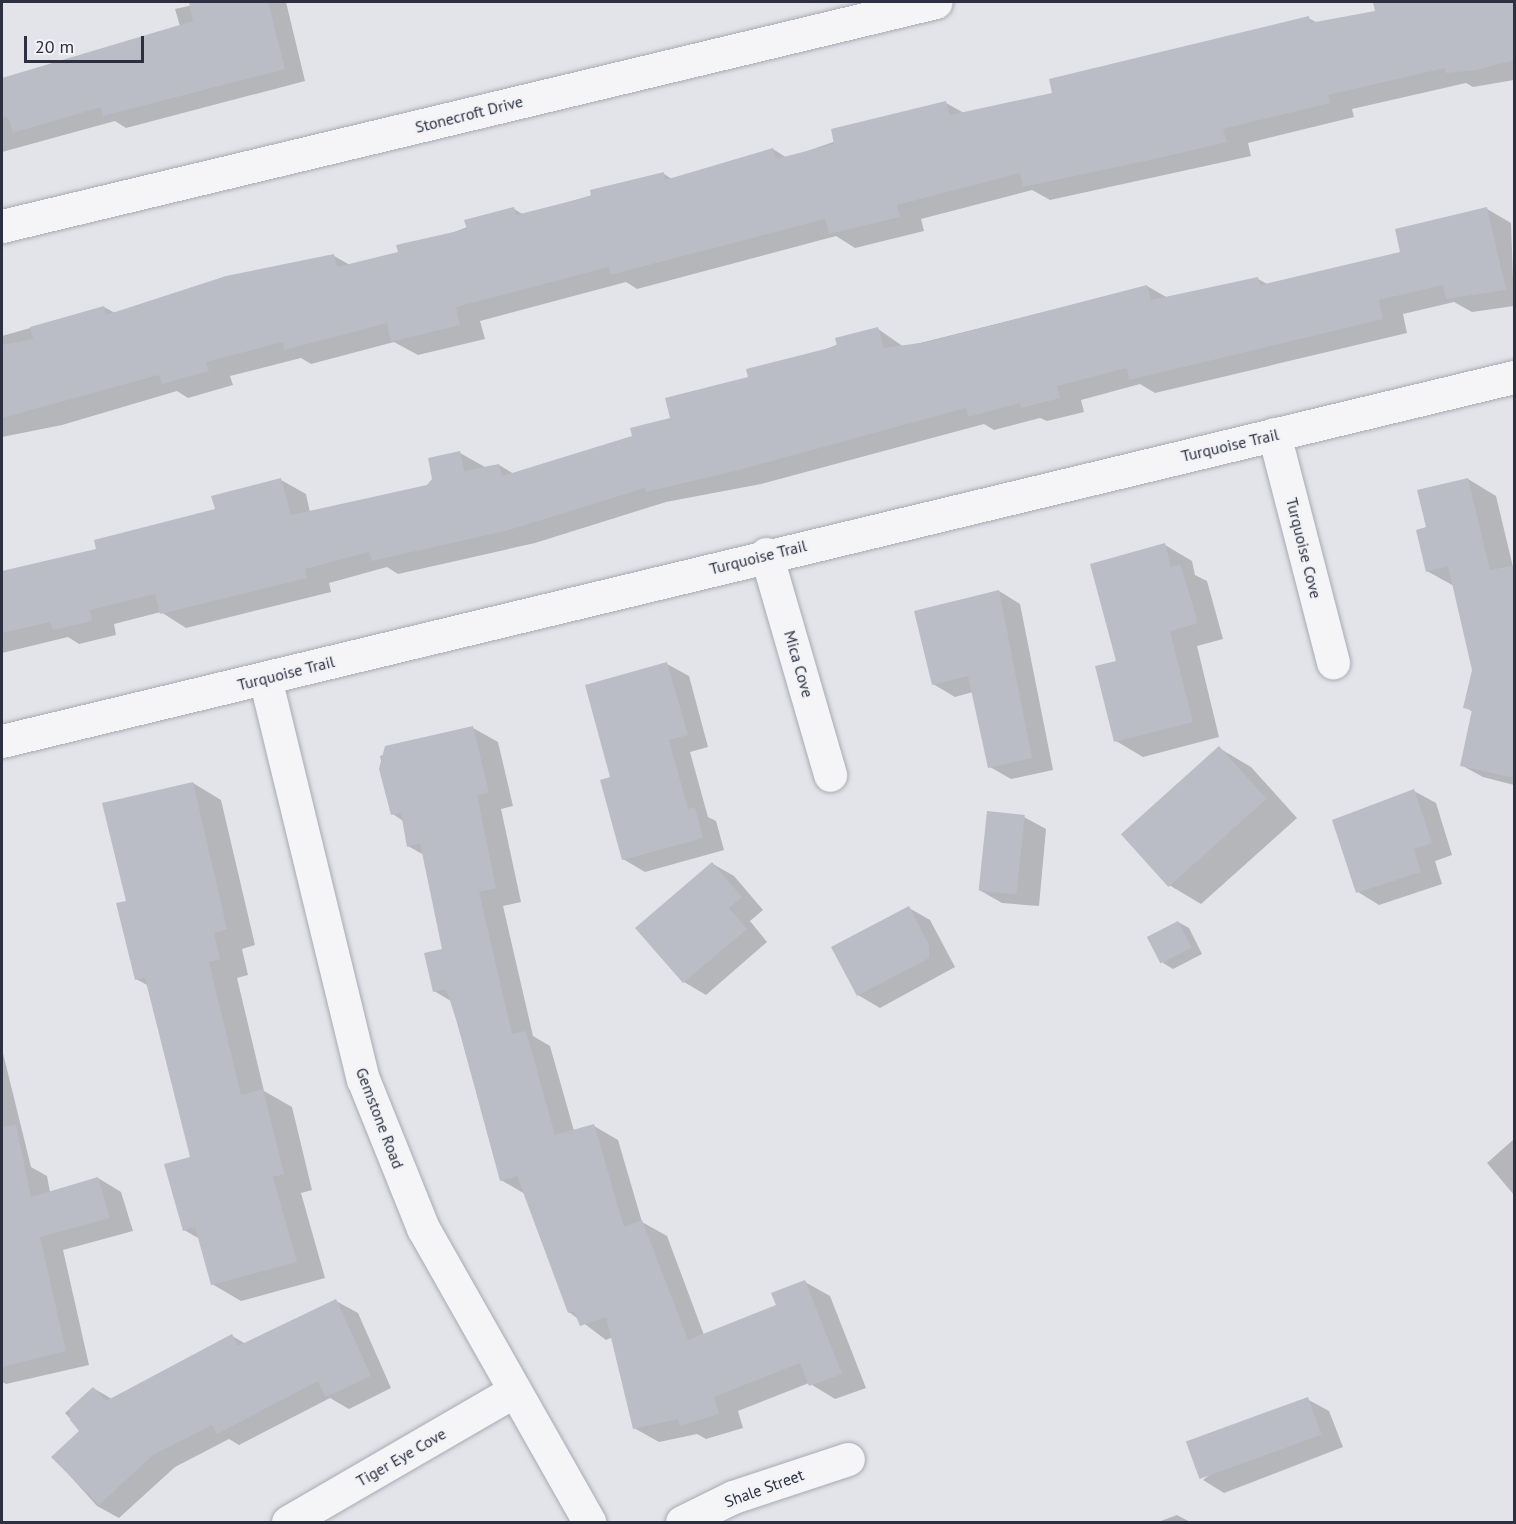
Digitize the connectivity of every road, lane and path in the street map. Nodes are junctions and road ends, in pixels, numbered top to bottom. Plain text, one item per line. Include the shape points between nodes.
1 (936, 2) edge
2 (2, 226) edge
3 (1515, 377) edge
4 (1274, 434) junction
5 (766, 554) junction
6 (1333, 662) dead end
7 (265, 678) junction
8 (2, 741) edge
9 (830, 775) dead end
10 (514, 1391) junction
11 (848, 1459) dead end
12 (288, 1522) edge
13 (589, 1522) edge
14 (682, 1522) edge

1 - 2 street, Stonecroft Drive
3 - 4 street, Turquoise Trail
4 - 5 street, Turquoise Trail
4 - 6 street, Turquoise Cove
5 - 7 street, Turquoise Trail
5 - 9 street, Mica Cove
7 - 8 street, Turquoise Trail
7 - 10 street, Gemstone Road via 363,1079 423,1228
10 - 12 street, Tiger Eye Cove
10 - 13 street, Gemstone Road
11 - 14 street, Shale Street via 733,1497

